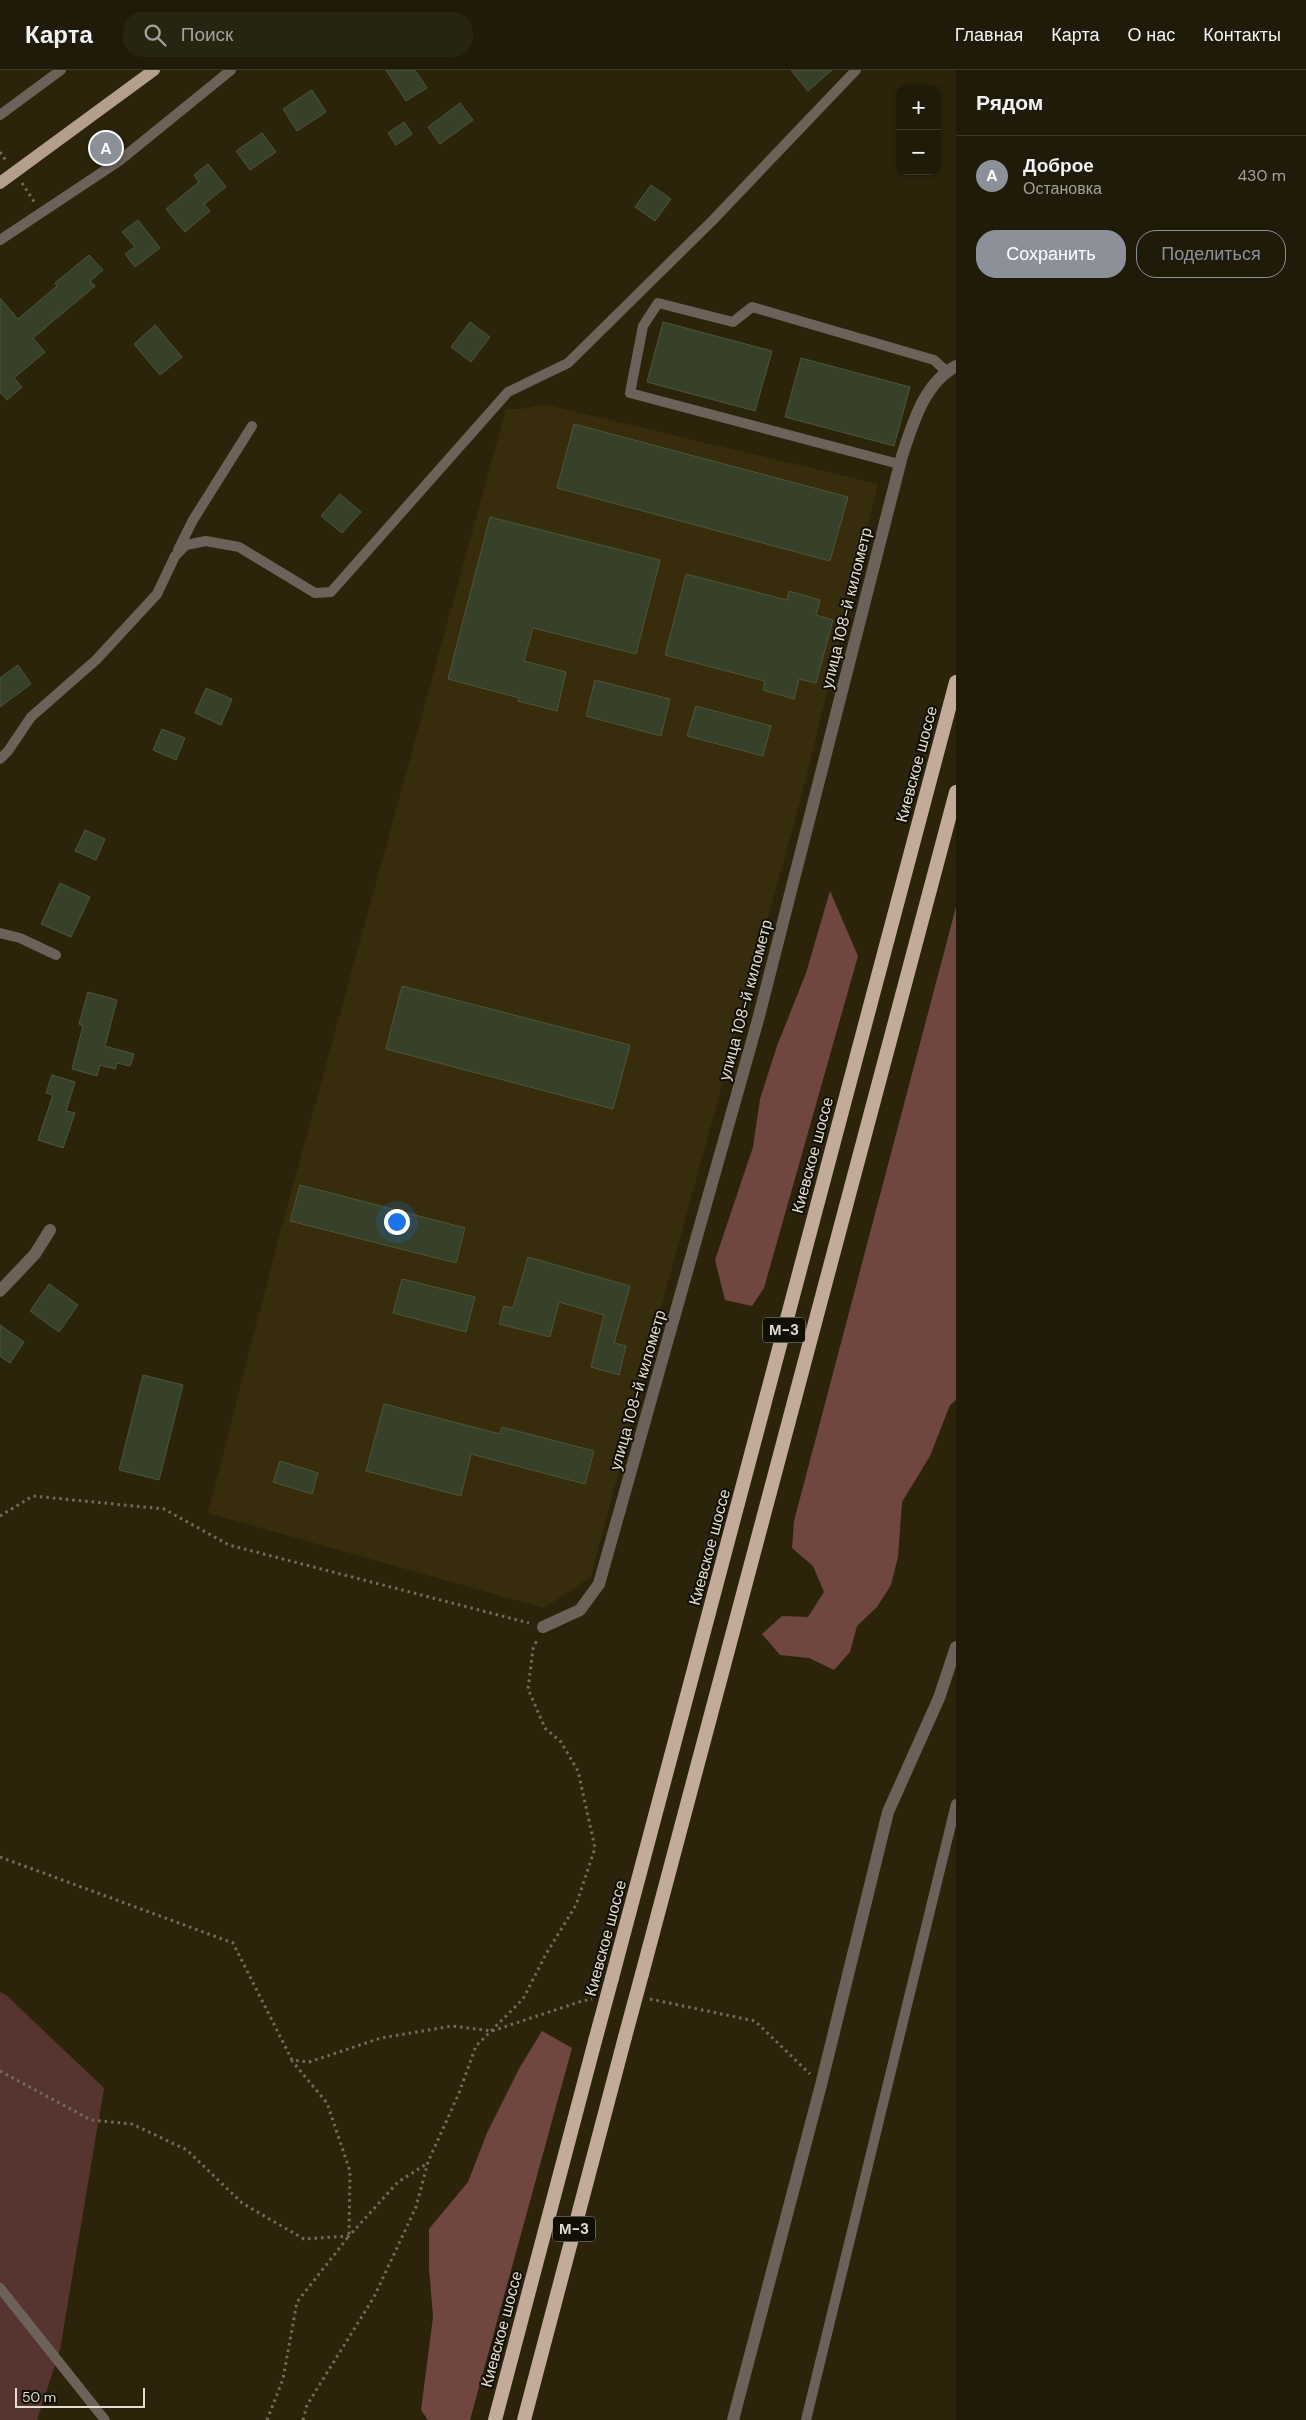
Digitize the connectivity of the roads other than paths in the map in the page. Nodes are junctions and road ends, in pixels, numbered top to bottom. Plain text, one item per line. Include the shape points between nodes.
1 (61, 70) edge
2 (154, 70) edge
3 (231, 70) edge
4 (856, 70) edge
5 (0, 115) edge
6 (0, 183) edge
7 (0, 240) edge
8 (951, 369) edge
9 (252, 426) dead end
10 (900, 464) junction
11 (175, 556) junction
12 (956, 682) edge
13 (0, 758) edge
14 (956, 792) edge
15 (0, 933) edge
16 (56, 955) dead end
17 (50, 1230) dead end
18 (0, 1291) edge
19 (543, 1627) road end
20 (956, 1647) edge
21 (956, 1804) edge
22 (0, 2288) edge
23 (105, 2420) edge
24 (495, 2420) edge
25 (524, 2420) edge
26 (733, 2420) edge
27 (806, 2420) edge

1 - 5 lane
2 - 6 main road
3 - 7 lane via 119,161
4 - 11 lane via 713,220 568,363 508,392 331,592 315,593 239,548 206,541 186,545
8 - 10 street, улица 108-й километр via 918,408
8 - 10 lane via 934,360 752,306 733,322 658,303 643,326 630,393
9 - 11 lane via 193,520
10 - 19 street, улица 108-й километр via 759,1016 600,1584 580,1610
11 - 13 lane via 157,594 96,660 31,717
12 - 24 highway, Киевское шоссе / М-3, bridge
14 - 25 highway, М-3, bridge
15 - 16 lane via 20,938
17 - 18 street via 34,1254
20 - 26 street via 939,1698 888,1812 821,2085
21 - 27 lane
22 - 23 lane

